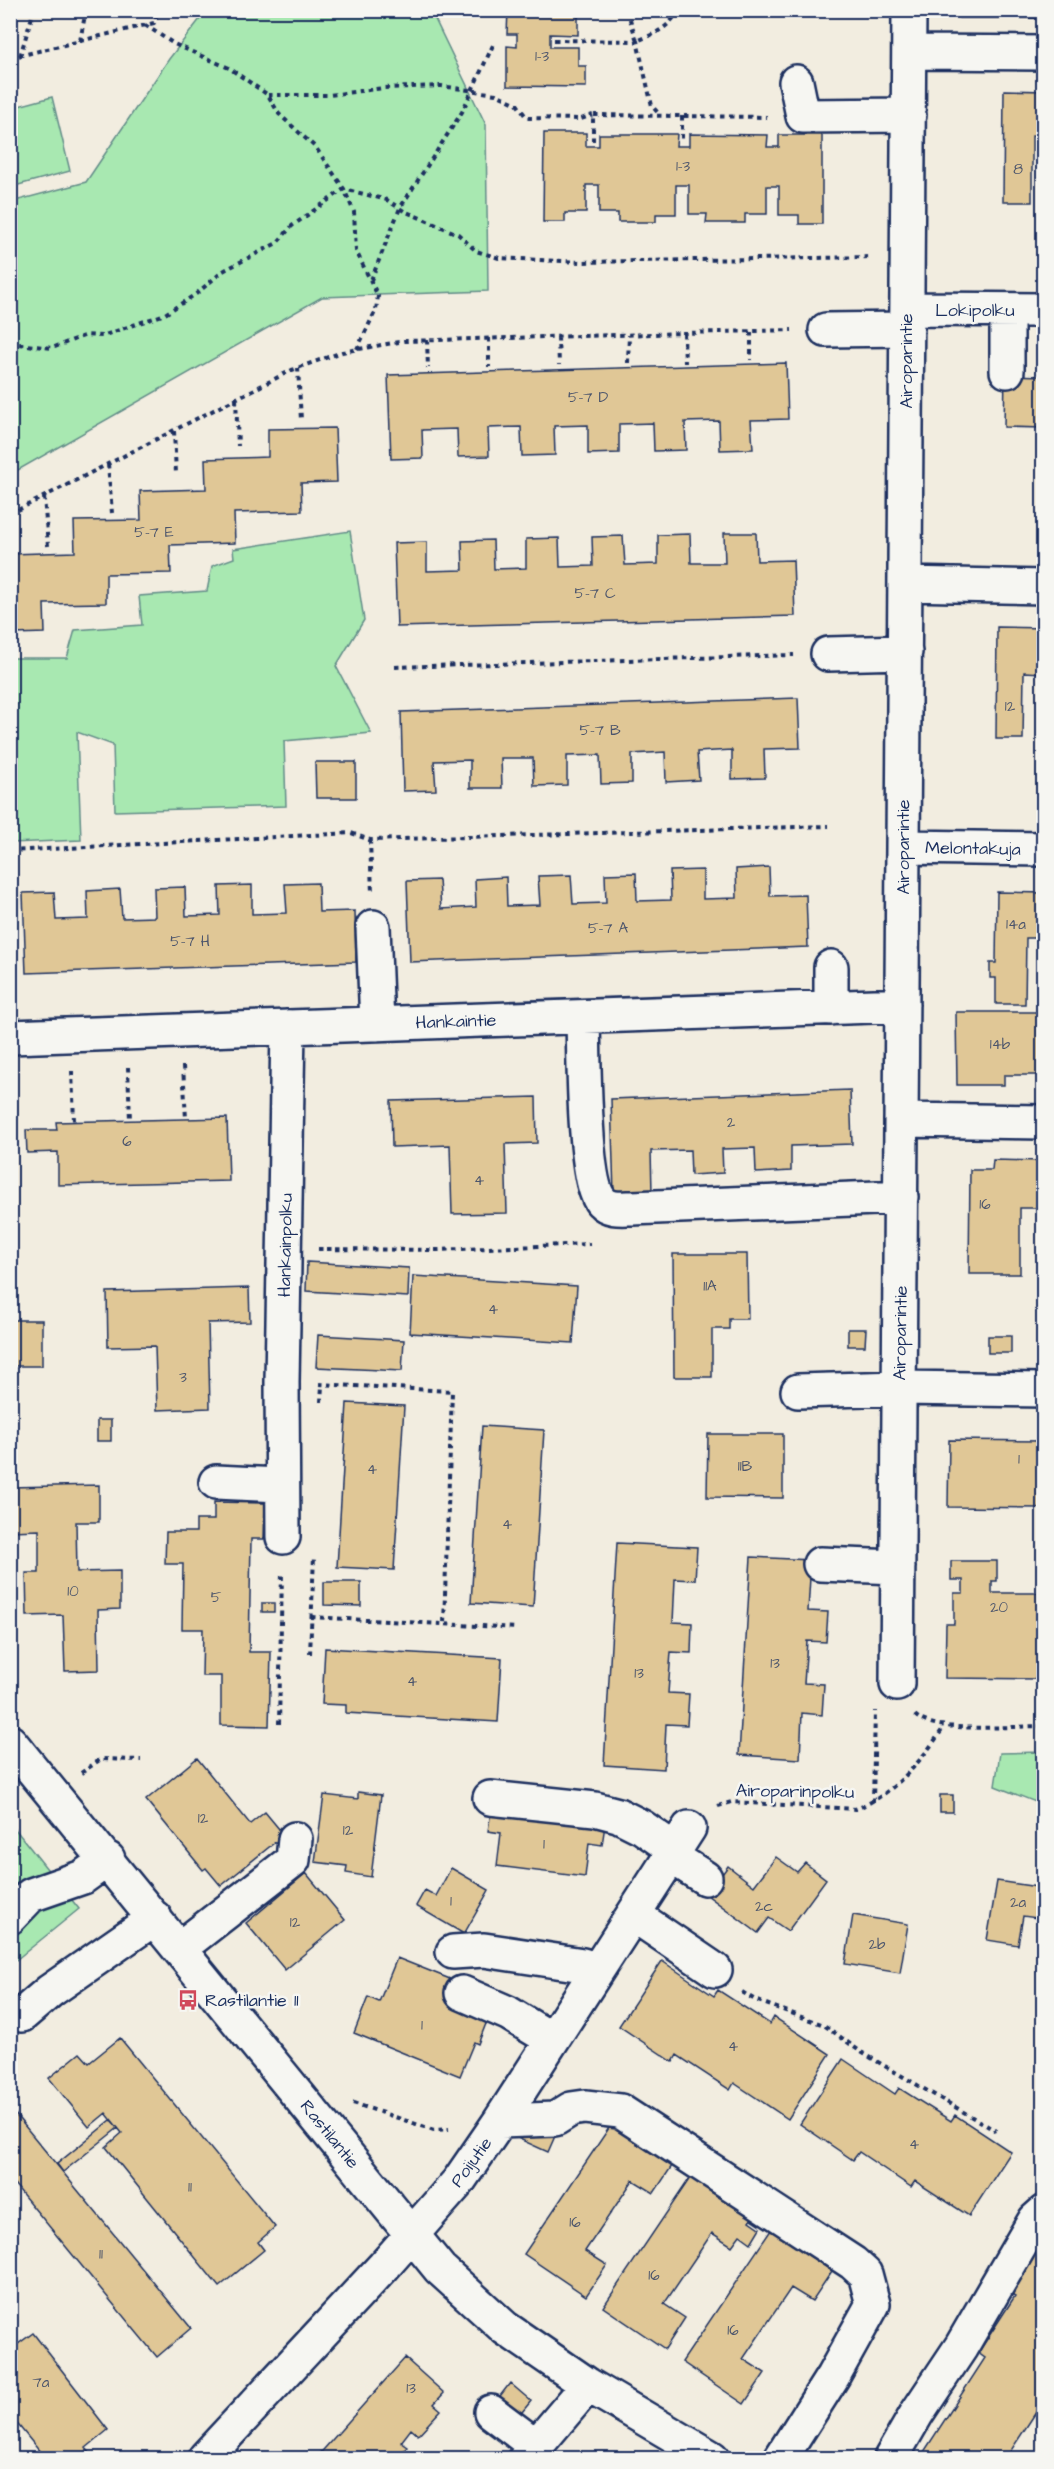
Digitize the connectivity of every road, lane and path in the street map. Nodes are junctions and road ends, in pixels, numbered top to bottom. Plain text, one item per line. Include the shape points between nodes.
1 (34, 10) edge
2 (86, 10) edge
3 (158, 10) edge
4 (627, 10) edge
5 (678, 10) edge
6 (909, 10) edge
7 (145, 25) junction
8 (554, 40) dead end
9 (80, 41) junction
10 (637, 41) junction
11 (494, 43) dead end
12 (909, 52) junction
13 (1044, 54) edge
14 (20, 56) junction
15 (10, 58) edge
16 (796, 82) dead end
17 (472, 90) junction
18 (268, 95) junction
19 (593, 115) junction
20 (909, 115) junction
21 (660, 116) junction
22 (682, 116) junction
23 (803, 116) junction
24 (593, 141) dead end
25 (682, 142) dead end
26 (344, 189) junction
27 (400, 208) junction
28 (882, 257) dead end
29 (371, 281) junction
30 (1007, 310) junction
31 (1044, 310) edge
32 (907, 319) junction
33 (826, 330) joint
34 (751, 332) junction
35 (684, 333) junction
36 (629, 335) junction
37 (558, 337) junction
38 (489, 338) junction
39 (427, 340) junction
40 (10, 343) edge
41 (357, 349) junction
42 (751, 360) dead end
43 (628, 363) dead end
44 (685, 363) dead end
45 (559, 365) dead end
46 (489, 367) dead end
47 (298, 368) junction
48 (428, 368) dead end
49 (1007, 371) dead end
50 (236, 399) junction
51 (301, 420) dead end
52 (174, 431) junction
53 (238, 446) dead end
54 (108, 464) junction
55 (176, 474) dead end
56 (44, 497) junction
57 (111, 513) dead end
58 (10, 514) edge
59 (48, 546) dead end
60 (905, 584) junction
61 (1044, 586) edge
62 (905, 652) junction
63 (828, 654) joint
64 (395, 667) dead end
65 (829, 826) dead end
66 (370, 840) junction
67 (903, 846) junction
68 (1044, 849) edge
69 (10, 851) edge
70 (373, 927) joint
71 (831, 967) dead end
72 (902, 1005) junction
73 (831, 1008) junction
74 (583, 1017) junction
75 (377, 1024) junction
76 (288, 1027) junction
77 (10, 1037) edge
78 (183, 1056) dead end
79 (128, 1059) dead end
80 (72, 1061) dead end
81 (186, 1119) dead end
82 (130, 1120) dead end
83 (901, 1120) junction
84 (74, 1121) dead end
85 (1044, 1122) edge
86 (901, 1197) junction
87 (590, 1244) dead end
88 (285, 1249) junction
89 (282, 1382) junction
90 (899, 1388) junction
91 (1044, 1390) edge
92 (798, 1391) dead end
93 (282, 1474) junction
94 (216, 1482) dead end
95 (283, 1537) joint
96 (820, 1564) dead end
97 (898, 1567) junction
98 (311, 1617) dead end
99 (444, 1624) junction
100 (517, 1628) dead end
101 (897, 1684) joint
102 (279, 1724) dead end
103 (1044, 1726) edge
104 (10, 1742) edge
105 (141, 1760) dead end
106 (54, 1794) junction
107 (490, 1798) dead end
108 (873, 1803) junction
109 (295, 1839) dead end
110 (678, 1845) junction
111 (108, 1859) junction
112 (705, 1878) dead end
113 (634, 1915) junction
114 (10, 1917) edge
115 (155, 1918) junction
116 (180, 1948) junction
117 (453, 1952) dead end
118 (715, 1970) joint
119 (595, 1973) junction
120 (462, 1993) dead end
121 (22, 2015) dead end
122 (551, 2039) junction
123 (347, 2101) dead end
124 (500, 2121) junction
125 (996, 2131) dead end
126 (1044, 2212) edge
127 (411, 2236) junction
128 (588, 2385) junction
129 (491, 2412) dead end
130 (531, 2452) edge
131 (204, 2458) edge
132 (712, 2458) edge
133 (781, 2458) edge
134 (891, 2458) edge

1 - 14 path
2 - 9 path
3 - 7 path via 154,23
4 - 10 path
5 - 10 path via 659,32
6 - 12 street, Airoparintie
7 - 9 path
7 - 18 path via 174,44 229,68
8 - 10 path
9 - 14 path
10 - 21 path via 652,106
11 - 17 path
12 - 13 street
12 - 20 street, Airoparintie
14 - 15 path
16 - 23 street
17 - 18 path via 441,86 318,96
17 - 19 path via 496,94 517,104 527,118 581,119
17 - 27 path via 449,134
18 - 26 path via 279,114 316,148
19 - 21 path
19 - 24 path
20 - 23 street
20 - 32 street, Airoparintie
21 - 22 path
22 - 23 path
22 - 25 path
26 - 27 path via 387,200
26 - 29 path via 354,212 356,251
26 - 40 path via 292,226 277,243 223,271 165,314 52,348
27 - 28 path via 458,234 476,251 499,258 581,262
27 - 29 path
29 - 41 path via 378,296 376,310
30 - 31 street, Lokipolku
30 - 32 street, Lokipolku
30 - 49 street
32 - 33 street, Lokipolku
32 - 60 street, Airoparintie
33 - 34 path
34 - 35 path
34 - 42 path
35 - 36 path
35 - 44 path
36 - 37 path
36 - 43 path
37 - 38 path
37 - 45 path
38 - 39 path
38 - 46 path
39 - 41 path
39 - 48 path
41 - 47 path
47 - 50 path
47 - 51 path
50 - 52 path
50 - 53 path
52 - 54 path
52 - 55 path
54 - 56 path
54 - 57 path
56 - 58 path
56 - 59 path
60 - 61 street
60 - 62 street, Airoparintie
62 - 63 street
62 - 67 street, Airoparintie
63 - 64 path
65 - 66 path
66 - 69 path via 351,833
66 - 70 path
67 - 68 street, Melontakuja
67 - 72 street, Airoparintie
70 - 75 street
71 - 73 street
72 - 73 street, Hankaintie
72 - 83 street, Airoparintie
73 - 74 street, Hankaintie
74 - 75 street, Hankaintie
74 - 86 street via 587,1139 595,1192 602,1204 632,1208
75 - 76 street, Hankaintie
76 - 77 street, Hankaintie
76 - 88 street, Hankainpolku
78 - 81 path
79 - 82 path
80 - 84 path
83 - 85 street
83 - 86 street, Airoparintie
86 - 90 street, Airoparintie
87 - 88 path via 437,1250
88 - 89 street, Hankainpolku
89 - 93 street, Hankainpolku
89 - 99 path via 452,1391
90 - 91 street
90 - 92 street
90 - 97 street, Airoparintie
93 - 94 street
93 - 95 street, Hankainpolku
95 - 102 path
96 - 97 street
97 - 101 street, Airoparintie
98 - 99 path
99 - 100 path
101 - 108 path, Airoparinpolku via 876,1699
103 - 108 path, Airoparinpolku via 944,1727 922,1760
104 - 106 street, Rastilantie
105 - 106 path via 101,1759
106 - 111 street, Rastilantie
107 - 110 street via 595,1809 618,1815
108 - 110 path, Airoparinpolku via 855,1809 732,1802 713,1808
109 - 116 street via 293,1860
110 - 112 street
110 - 113 street, Poijutie
111 - 114 street via 83,1876 31,1895
111 - 115 street, Rastilantie
113 - 118 street
113 - 119 street, Poijutie
115 - 116 street, Rastilantie
115 - 121 street
116 - 127 street, Rastilantie
117 - 119 street via 484,1950 583,1965
118 - 125 path via 755,2000 824,2025 861,2052
119 - 122 street, Poijutie
120 - 122 street via 508,2013
122 - 124 street, Poijutie
123 - 124 path via 434,2130 467,2129
124 - 127 street, Poijutie via 458,2182
124 - 133 street via 555,2119 571,2109 585,2107 620,2111 865,2274 873,2304
126 - 134 street via 1035,2220
127 - 128 street, Rastilantie via 505,2328
127 - 131 street, Poijutie
128 - 130 street
128 - 132 street, Rastilantie
129 - 130 street

